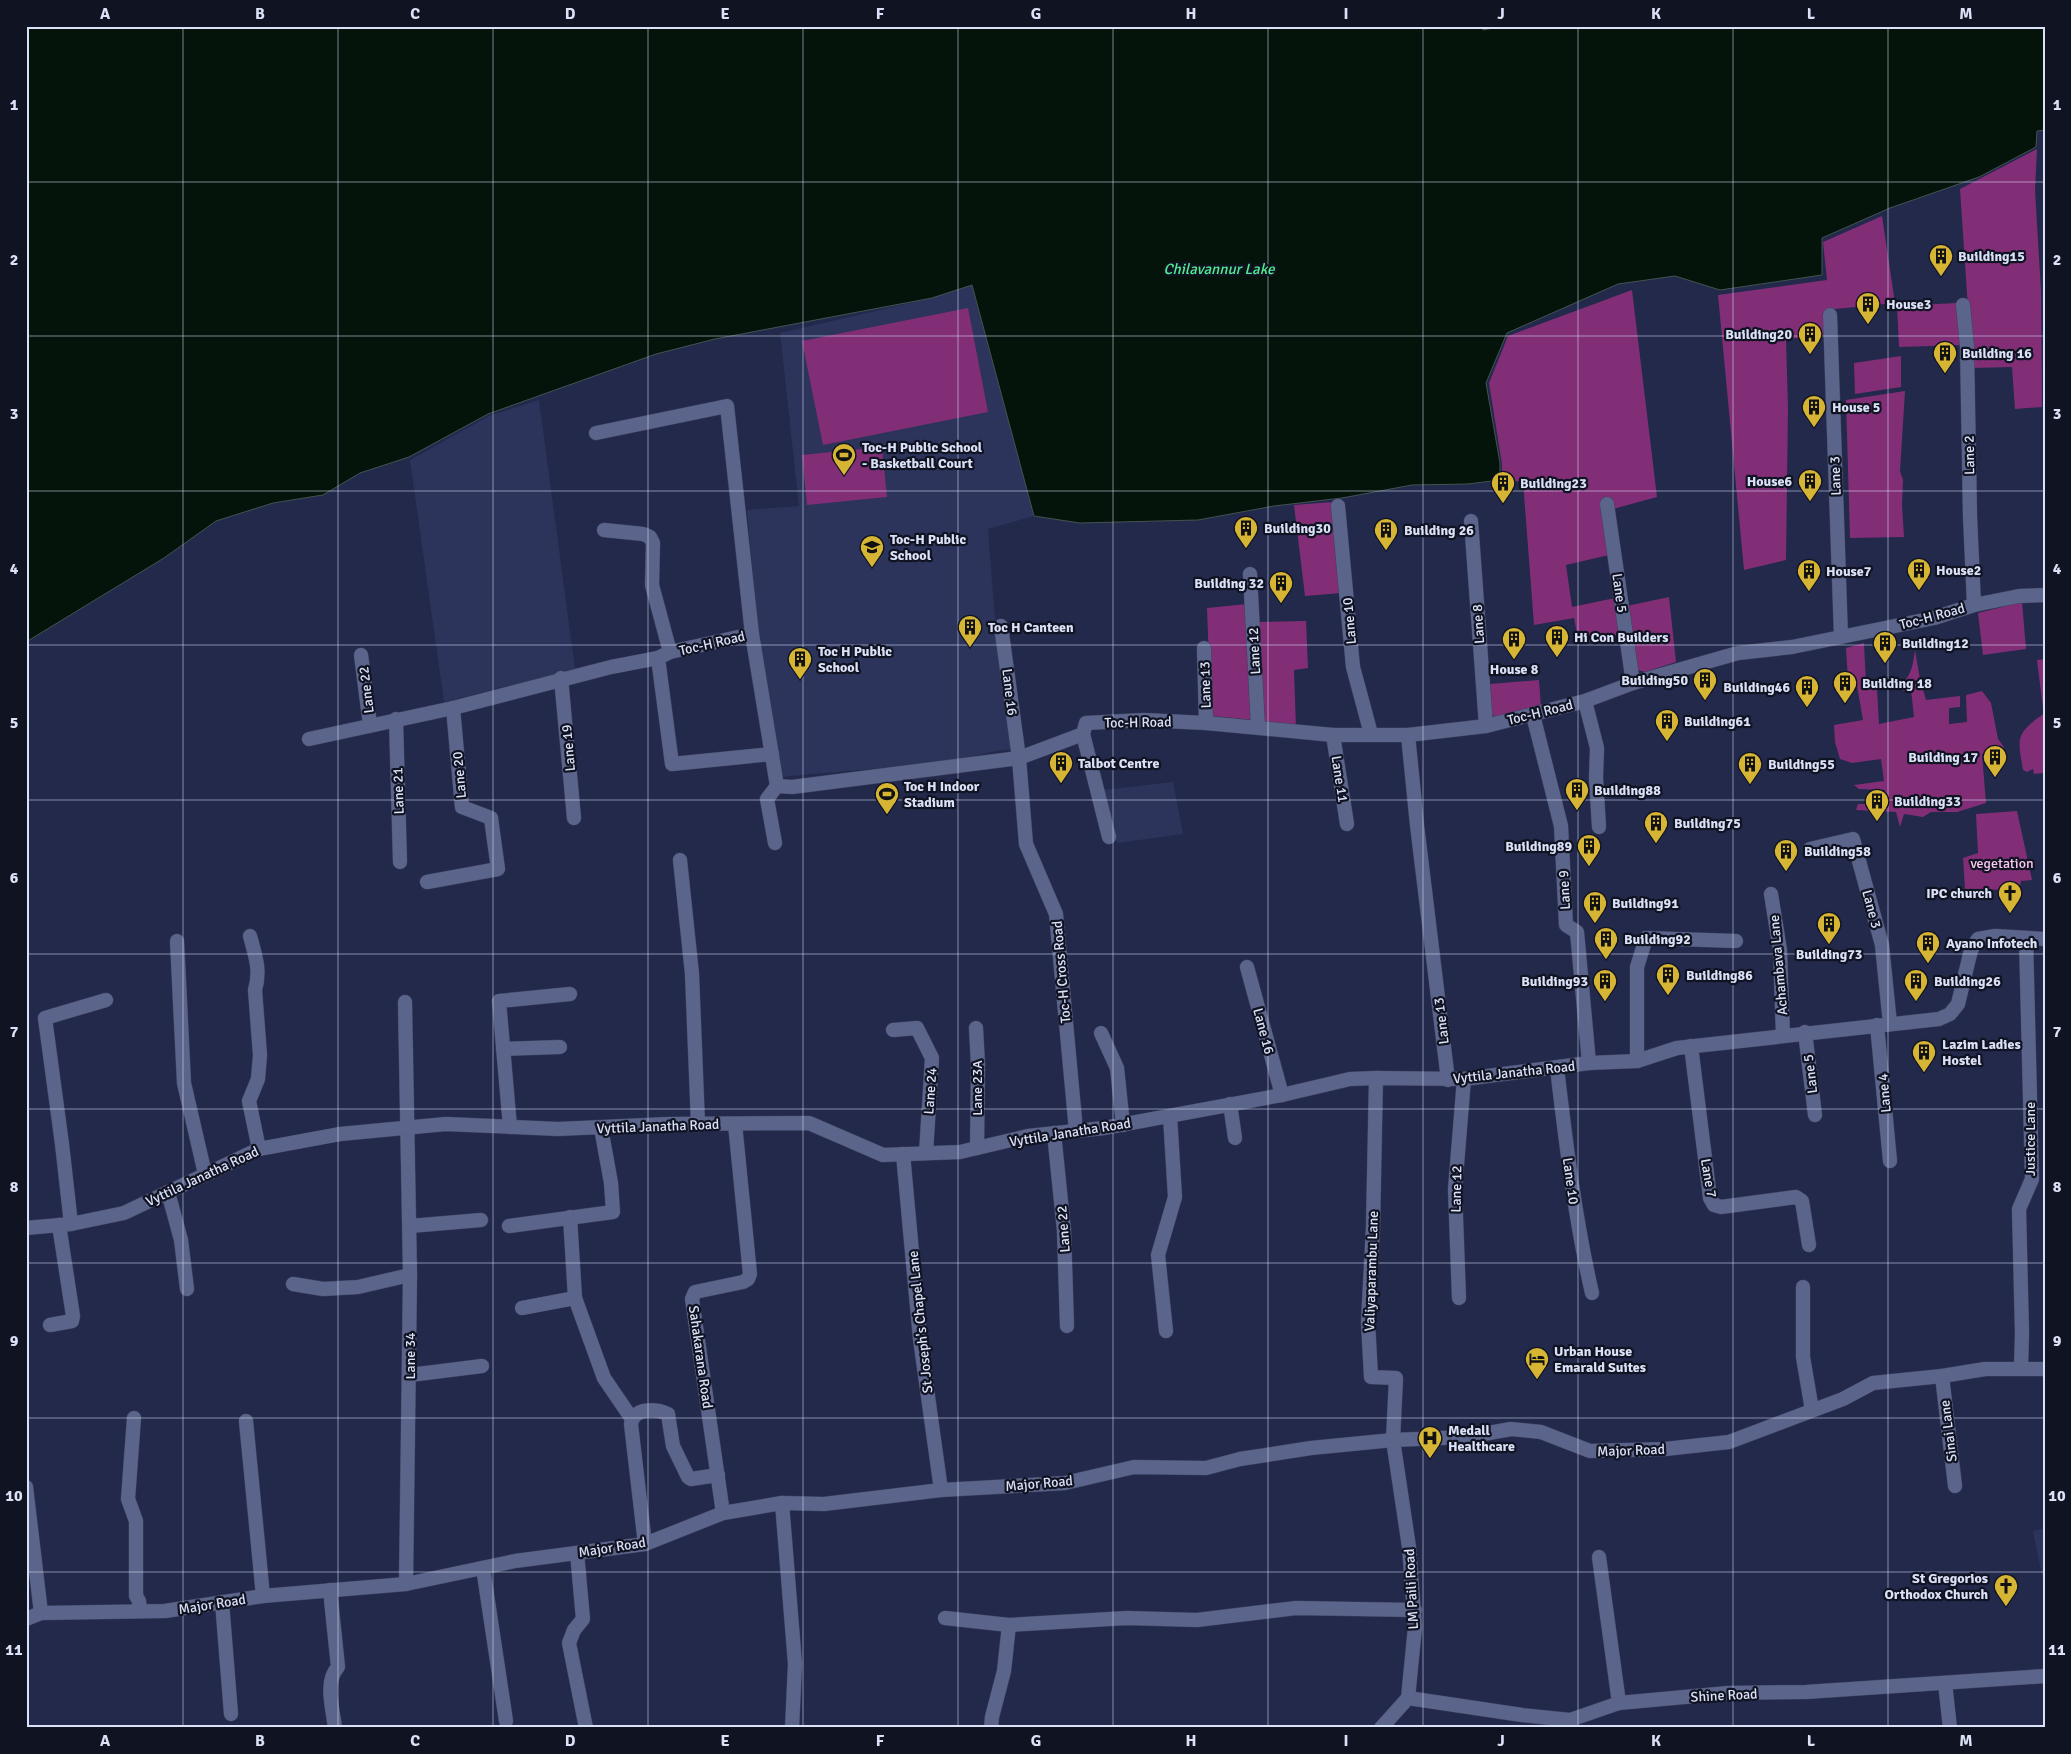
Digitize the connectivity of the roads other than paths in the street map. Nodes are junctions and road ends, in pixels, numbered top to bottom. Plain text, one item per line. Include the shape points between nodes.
1 (1963, 305) dead end
2 (1830, 315) dead end
3 (596, 433) dead end
4 (1607, 504) dead end
5 (1338, 506) dead end
6 (1471, 521) dead end
7 (604, 530) dead end
8 (1250, 574) dead end
9 (2045, 595) edge
10 (1974, 605) junction
11 (1001, 626) dead end
12 (752, 634) junction
13 (1841, 637) junction
14 (1204, 648) dead end
15 (361, 655) dead end
16 (664, 655) junction
17 (562, 678) junction
18 (1633, 683) junction
19 (1585, 701) junction
20 (453, 708) junction
21 (1533, 715) junction
22 (396, 719) junction
23 (1206, 723) junction
24 (370, 725) junction
25 (1486, 726) junction
26 (1258, 727) junction
27 (1083, 734) junction
28 (1370, 734) junction
29 (1333, 735) junction
30 (1408, 735) junction
31 (309, 739) dead end
32 (772, 754) junction
33 (1019, 758) junction
34 (777, 786) junction
35 (574, 818) dead end
36 (1347, 824) dead end
37 (1599, 827) dead end
38 (1109, 837) dead end
39 (775, 843) dead end
40 (1810, 849) dead end
41 (680, 860) dead end
42 (400, 862) dead end
43 (426, 882) dead end
44 (1771, 894) dead end
45 (250, 936) dead end
46 (2026, 938) junction
47 (2045, 939) edge
48 (177, 941) dead end
49 (1736, 941) dead end
50 (1247, 967) dead end
51 (570, 994) dead end
52 (106, 1000) dead end
53 (405, 1002) dead end
54 (1884, 1024) junction
55 (976, 1028) dead end
56 (892, 1030) dead end
57 (1805, 1032) junction
58 (1101, 1033) dead end
59 (1783, 1036) junction
60 (1692, 1046) junction
61 (560, 1047) dead end
62 (503, 1049) junction
63 (1637, 1061) junction
64 (1589, 1063) junction
65 (1557, 1068) junction
66 (1376, 1078) junction
67 (1464, 1079) junction
68 (1448, 1080) junction
69 (1282, 1095) junction
70 (1230, 1104) junction
71 (1170, 1116) junction
72 (1815, 1116) dead end
73 (698, 1124) junction
74 (735, 1124) junction
75 (1123, 1125) junction
76 (510, 1127) junction
77 (407, 1128) junction
78 (601, 1128) junction
79 (1076, 1131) junction
80 (1054, 1133) junction
81 (1235, 1138) dead end
82 (259, 1148) junction
83 (977, 1148) junction
84 (926, 1153) junction
85 (903, 1154) junction
86 (1890, 1161) dead end
87 (205, 1174) junction
88 (168, 1192) junction
89 (570, 1217) junction
90 (481, 1220) dead end
91 (65, 1224) junction
92 (410, 1226) junction
93 (509, 1226) dead end
94 (26, 1228) edge
95 (1809, 1245) dead end
96 (410, 1275) junction
97 (293, 1284) dead end
98 (1803, 1287) dead end
99 (188, 1289) dead end
100 (1592, 1293) dead end
101 (575, 1298) junction
102 (1459, 1298) dead end
103 (522, 1308) dead end
104 (50, 1325) dead end
105 (1067, 1326) dead end
106 (1166, 1331) dead end
107 (482, 1366) dead end
108 (2020, 1368) junction
109 (2045, 1369) edge
110 (410, 1375) junction
111 (1942, 1376) junction
112 (1812, 1410) junction
113 (134, 1418) dead end
114 (632, 1419) junction
115 (246, 1421) dead end
116 (1393, 1440) junction
117 (718, 1475) junction
118 (1955, 1486) dead end
119 (26, 1487) edge
120 (940, 1490) junction
121 (782, 1503) junction
122 (723, 1513) junction
123 (645, 1544) junction
124 (577, 1553) junction
125 (1599, 1557) dead end
126 (483, 1568) junction
127 (406, 1584) junction
128 (330, 1590) junction
129 (263, 1596) junction
130 (222, 1602) junction
131 (1415, 1610) junction
132 (140, 1612) junction
133 (41, 1614) junction
134 (26, 1618) edge
135 (945, 1618) dead end
136 (1009, 1626) junction
137 (2045, 1676) edge
138 (1945, 1683) junction
139 (1408, 1698) junction
140 (1619, 1703) junction
141 (231, 1714) dead end
142 (506, 1721) dead end
143 (1571, 1724) edge
144 (335, 1728) edge
145 (586, 1728) edge
146 (792, 1728) edge
147 (991, 1728) edge
148 (1381, 1728) edge
149 (1950, 1728) edge

1 - 10 street, Lane 2 via 1968,347
2 - 13 street, Lane 3
3 - 12 street via 727,406
4 - 18 street, Lane 5
5 - 28 street, Lane 10 via 1353,667
6 - 25 street, Lane 8
7 - 16 street via 642,534 650,537 653,543 652,585
8 - 26 street, Lane 12
9 - 10 street, Toc-H Road via 2019,596
10 - 13 street, Toc-H Road via 1934,618
11 - 33 street, Lane 16
12 - 16 street, Toc-H Road
12 - 32 street, Toc-H Road
13 - 18 street, Toc-H Road via 1738,654
14 - 23 street, Lane 13
15 - 24 street, Lane 22
16 - 17 street, Toc-H Road
16 - 32 street via 672,764
17 - 20 street, Toc-H Road
17 - 35 street, Lane 19
18 - 19 street, Toc-H Road
19 - 21 street, Toc-H Road
19 - 37 street via 1597,748
20 - 22 street, Toc-H Road
20 - 43 street, Lane 20 via 462,807 491,818 498,869
21 - 25 street, Toc-H Road
21 - 64 street, Lane 9 via 1561,826 1566,925 1577,932
22 - 24 street, Toc-H Road
22 - 42 street, Lane 21
23 - 26 street, Toc-H Road
23 - 27 street, Toc-H Road via 1144,720 1086,723
24 - 31 street, Toc-H Road
25 - 30 street, Toc-H Road
26 - 29 street, Toc-H Road
27 - 33 street, Toc-H Road
27 - 38 street
28 - 29 street, Toc-H Road
28 - 30 street, Toc-H Road
29 - 36 street, Lane 11
30 - 68 street, Lane 13
32 - 34 street, Toc-H Road
33 - 34 street, Toc-H Road via 792,788
33 - 79 street, Toc-H Cross Road via 1026,844 1056,914
34 - 39 street via 767,799
40 - 54 street, Lane 3 via 1853,839 1882,945
41 - 73 street via 692,974
44 - 59 street, Achambava Lane via 1780,950
45 - 82 street via 259,967 255,990 260,1072 249,1101
46 - 47 street, Vyttila Janatha Road
46 - 54 street, Vyttila Janatha Road via 1995,936 1978,939 1971,950 1958,1004 1950,1014
46 - 108 street, Justice Lane via 2032,1179 2019,1209
48 - 87 street via 184,1083
49 - 63 street via 1646,938 1636,967
50 - 69 street, Lane 16
51 - 62 street via 499,1001
52 - 91 street via 44,1018 62,1144
53 - 77 street, Lane 34
54 - 57 street, Vyttila Janatha Road
54 - 86 street, Lane 4
55 - 83 street, Lane 23A
56 - 84 street, Lane 24 via 917,1028 932,1058
57 - 59 street, Vyttila Janatha Road
57 - 72 street, Lane 5
58 - 75 street via 1117,1068
59 - 60 street, Vyttila Janatha Road
60 - 63 street, Vyttila Janatha Road
60 - 95 street, Lane 7 via 1710,1198 1714,1205 1721,1207 1796,1197 1802,1201
61 - 62 street
62 - 76 street
63 - 64 street, Vyttila Janatha Road
64 - 65 street, Vyttila Janatha Road
65 - 67 street, Vyttila Janatha Road
65 - 100 street, Lane 10 via 1571,1184
66 - 68 street, Vyttila Janatha Road
66 - 69 street, Vyttila Janatha Road via 1350,1079
66 - 116 street, Valiyaparambu Lane via 1368,1322 1371,1377 1396,1378
67 - 68 street, Vyttila Janatha Road
67 - 102 street, Lane 12 via 1455,1189
69 - 70 street, Vyttila Janatha Road
70 - 71 street, Vyttila Janatha Road
70 - 81 street
71 - 75 street, Vyttila Janatha Road
71 - 106 street via 1176,1197 1158,1255
73 - 74 street, Vyttila Janatha Road
73 - 78 street, Vyttila Janatha Road
74 - 85 street, Vyttila Janatha Road via 809,1123 883,1155
74 - 117 street, Sahakarana Road via 750,1274 743,1282 698,1291 692,1299
75 - 79 street, Vyttila Janatha Road
76 - 77 street, Vyttila Janatha Road via 446,1124
76 - 78 street, Vyttila Janatha Road
77 - 82 street, Vyttila Janatha Road via 340,1134
77 - 92 street, Lane 34
78 - 89 street via 613,1212
79 - 80 street, Vyttila Janatha Road
80 - 83 street, Vyttila Janatha Road
80 - 105 street, Lane 22 via 1064,1231
82 - 87 street, Vyttila Janatha Road
83 - 84 street, Vyttila Janatha Road
84 - 85 street, Vyttila Janatha Road
85 - 120 street, St Joseph's Chapel Lane via 920,1339
87 - 88 street, Vyttila Janatha Road
88 - 91 street, Vyttila Janatha Road via 124,1213
88 - 99 street via 181,1240
89 - 93 street
89 - 101 street
90 - 92 street
91 - 94 street, Vyttila Janatha Road
91 - 104 street via 73,1316 72,1321
92 - 96 street, Lane 34
96 - 97 street via 358,1287 323,1289
96 - 110 street, Lane 34
98 - 112 street via 1803,1357
101 - 103 street
101 - 114 street via 604,1378
107 - 110 street
108 - 109 street, Major Road
108 - 111 street, Major Road via 1985,1369
110 - 127 street, Lane 34
111 - 112 street, Major Road via 1872,1383
111 - 118 street, Sinai Lane
112 - 116 street, Major Road via 1729,1442 1665,1449 1590,1451 1540,1432 1511,1429 1466,1437
113 - 132 street via 128,1499 136,1520 136,1596
114 - 117 street via 639,1412 668,1414 673,1446 688,1477
114 - 123 street
115 - 129 street
116 - 120 street, Major Road via 1311,1448 1206,1468 1134,1467 1065,1483
116 - 131 street, LM Paili Road
117 - 122 street, Sahakarana Road
119 - 133 street
120 - 121 street, Major Road via 824,1504
121 - 122 street, Major Road
121 - 146 street via 795,1664
122 - 123 street, Major Road
123 - 124 street, Major Road
124 - 126 street, Major Road
124 - 145 street via 583,1618 569,1643
125 - 140 street
126 - 127 street, Major Road
126 - 142 street
127 - 128 street, Major Road
128 - 129 street, Major Road
128 - 144 street via 338,1667 330,1685
129 - 130 street, Major Road
130 - 132 street, Major Road
130 - 141 street
131 - 136 street via 1296,1608 1197,1620 1127,1618
131 - 139 street, LM Paili Road
132 - 133 street, Major Road
133 - 134 street, Major Road
135 - 136 street
136 - 147 street via 1004,1671
137 - 138 street, Shine Road
138 - 140 street, Shine Road via 1806,1692 1728,1693
138 - 149 street
139 - 143 street, Shine Road
139 - 148 street
140 - 143 street, Shine Road

